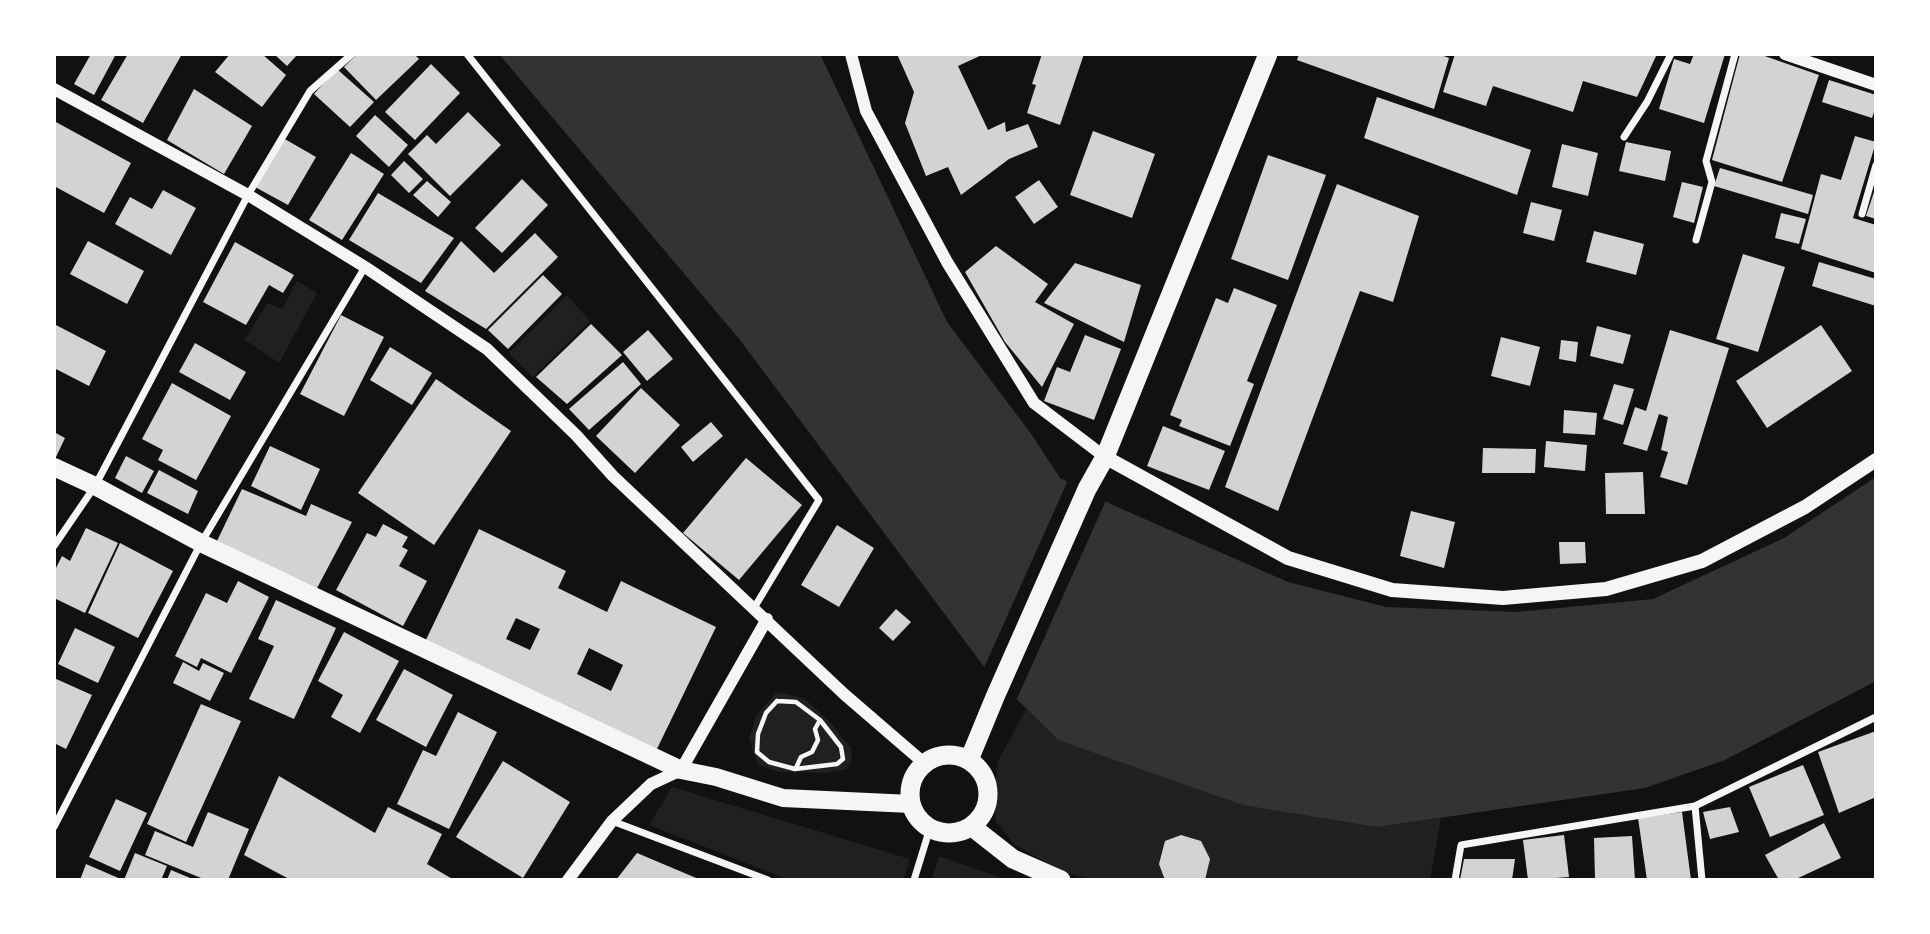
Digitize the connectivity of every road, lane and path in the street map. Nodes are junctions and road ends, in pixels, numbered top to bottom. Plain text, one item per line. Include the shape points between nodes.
1 (352, 54) edge
2 (467, 54) edge
3 (852, 54) edge
4 (1268, 54) edge
5 (1671, 54) edge
6 (1735, 54) edge
7 (1785, 54) edge
8 (1876, 85) edge
9 (54, 89) edge
10 (1624, 137) dead end
11 (1876, 164) edge
12 (248, 195) junction
13 (1863, 214) dead end
14 (1696, 240) dead end
15 (365, 267) junction
16 (1105, 457) junction
17 (1876, 460) edge
18 (54, 467) edge
19 (95, 486) junction
20 (201, 543) junction
21 (54, 545) edge
22 (754, 608) junction
23 (767, 619) junction
24 (1876, 717) edge
25 (820, 720) junction
26 (969, 760) junction
27 (924, 763) junction
28 (795, 768) junction
29 (681, 770) junction
30 (911, 804) junction
31 (1695, 806) junction
32 (612, 821) junction
33 (971, 826) junction
34 (54, 828) edge
35 (930, 828) junction
36 (568, 880) edge
37 (768, 880) edge
38 (914, 880) edge
39 (1061, 880) edge
40 (1455, 880) edge
41 (1702, 880) edge

1 - 12 street via 310,91
2 - 22 street via 819,499
3 - 16 street via 866,111 947,262 1034,403
4 - 16 highway
5 - 10 street
6 - 14 street via 1706,161 1712,182
7 - 8 street
9 - 12 street
11 - 13 street
12 - 15 street
12 - 19 street
15 - 20 street
15 - 22 street via 487,349
16 - 17 main road via 1288,558 1392,590 1503,598 1606,589 1702,561 1805,507
16 - 26 highway
18 - 19 main road
19 - 20 main road
19 - 21 street
20 - 29 main road
20 - 34 street
22 - 23 street
23 - 27 street
23 - 29 street
24 - 31 street
25 - 28 path via 812,752 801,757
25 - 28 path via 841,747 843,759 837,764
25 - 28 path via 796,702 777,701 766,713 757,752 769,762
26 - 27 highway via 945,755
26 - 33 highway via 986,781 988,794 981,817
27 - 30 highway via 911,782
29 - 30 main road via 783,799
29 - 32 street via 650,785
30 - 35 highway
31 - 40 street via 1461,845
31 - 41 street
32 - 36 street
32 - 37 street
33 - 35 highway via 951,833
33 - 39 highway via 1013,859
35 - 38 street

